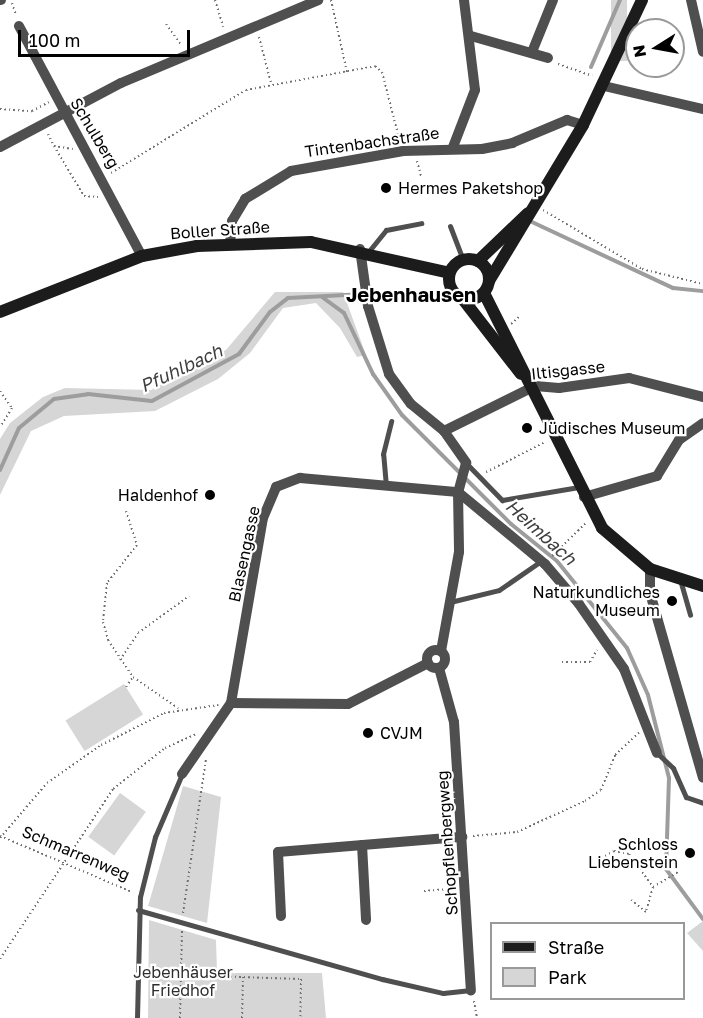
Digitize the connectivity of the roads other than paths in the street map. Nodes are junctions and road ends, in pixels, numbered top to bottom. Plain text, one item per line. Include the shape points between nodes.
1 (318, 0) edge
2 (465, 0) edge
3 (553, 0) edge
4 (642, 0) edge
5 (691, 0) edge
6 (19, 26) road end
7 (471, 36) junction
8 (532, 52) junction
9 (703, 52) edge
10 (548, 58) road end
11 (605, 84) junction
12 (703, 109) edge
13 (63, 110) junction
14 (583, 125) junction
15 (0, 147) edge
16 (453, 147) junction
17 (535, 206) junction
18 (421, 223) dead end
19 (450, 226) dead end
20 (230, 244) junction
21 (365, 250) junction
22 (142, 256) junction
23 (463, 260) junction
24 (478, 261) junction
25 (450, 273) junction
26 (486, 287) junction
27 (462, 298) junction
28 (0, 312) edge
29 (530, 387) junction
30 (703, 397) edge
31 (391, 421) dead end
32 (703, 423) edge
33 (444, 431) junction
34 (465, 465) junction
35 (386, 486) junction
36 (459, 489) junction
37 (582, 492) junction
38 (541, 561) junction
39 (650, 569) junction
40 (681, 583) junction
41 (703, 586) edge
42 (450, 602) junction
43 (690, 615) dead end
44 (434, 665) junction
45 (231, 703) junction
46 (657, 753) joint
47 (182, 774) joint
48 (703, 778) edge
49 (703, 803) edge
50 (462, 837) junction
51 (362, 845) junction
52 (138, 910) junction
53 (281, 916) dead end
54 (366, 920) dead end
55 (471, 990) joint
56 (137, 1018) edge

1 - 13 street
2 - 7 street, Tintenbachstraße
3 - 8 street
4 - 11 main road
5 - 9 street
6 - 13 street, Schulberg
7 - 8 street
7 - 16 street, Tintenbachstraße via 475,90
8 - 10 street
11 - 12 street
11 - 14 main road
13 - 15 street
13 - 22 street, Schulberg via 116,199
14 - 16 street, Tintenbachstraße via 567,120 512,143
14 - 17 main road
16 - 20 street, Tintenbachstraße via 403,151 291,171 245,199 232,221
17 - 24 main road
17 - 26 main road
18 - 21 lane via 386,230
19 - 23 lane
20 - 21 main road, Boller Straße via 310,242
20 - 22 main road, Boller Straße
21 - 25 main road, Boller Straße
21 - 33 street via 361,275 393,380
22 - 28 main road, Boller Straße
23 - 24 main road
23 - 25 main road
24 - 26 main road
25 - 27 main road via 452,290
26 - 27 main road
26 - 29 main road
27 - 29 main road
29 - 30 street, Iltisgasse via 629,378
29 - 33 street, Iltisgasse
29 - 37 main road
31 - 35 lane via 383,454
32 - 37 street via 679,440 657,476
33 - 34 street
34 - 36 street
34 - 37 lane via 502,500
35 - 36 street, Blasengasse
35 - 45 street, Blasengasse via 300,478 276,487 263,518
36 - 38 street
36 - 42 street via 459,552
37 - 39 main road via 615,543
38 - 42 lane via 499,590
38 - 46 street via 624,669
39 - 40 main road
39 - 48 street via 650,593
40 - 41 main road
40 - 43 lane
42 - 44 street via 441,651 445,661
44 - 45 street via 348,704
44 - 50 street, Schopflenbergweg via 454,722
45 - 47 street
46 - 49 lane via 673,768 686,797
47 - 52 lane via 155,837
50 - 51 street
50 - 55 street, Schopflenbergweg
51 - 53 street via 278,852
51 - 54 street
52 - 55 lane via 220,937 443,993
52 - 56 lane

